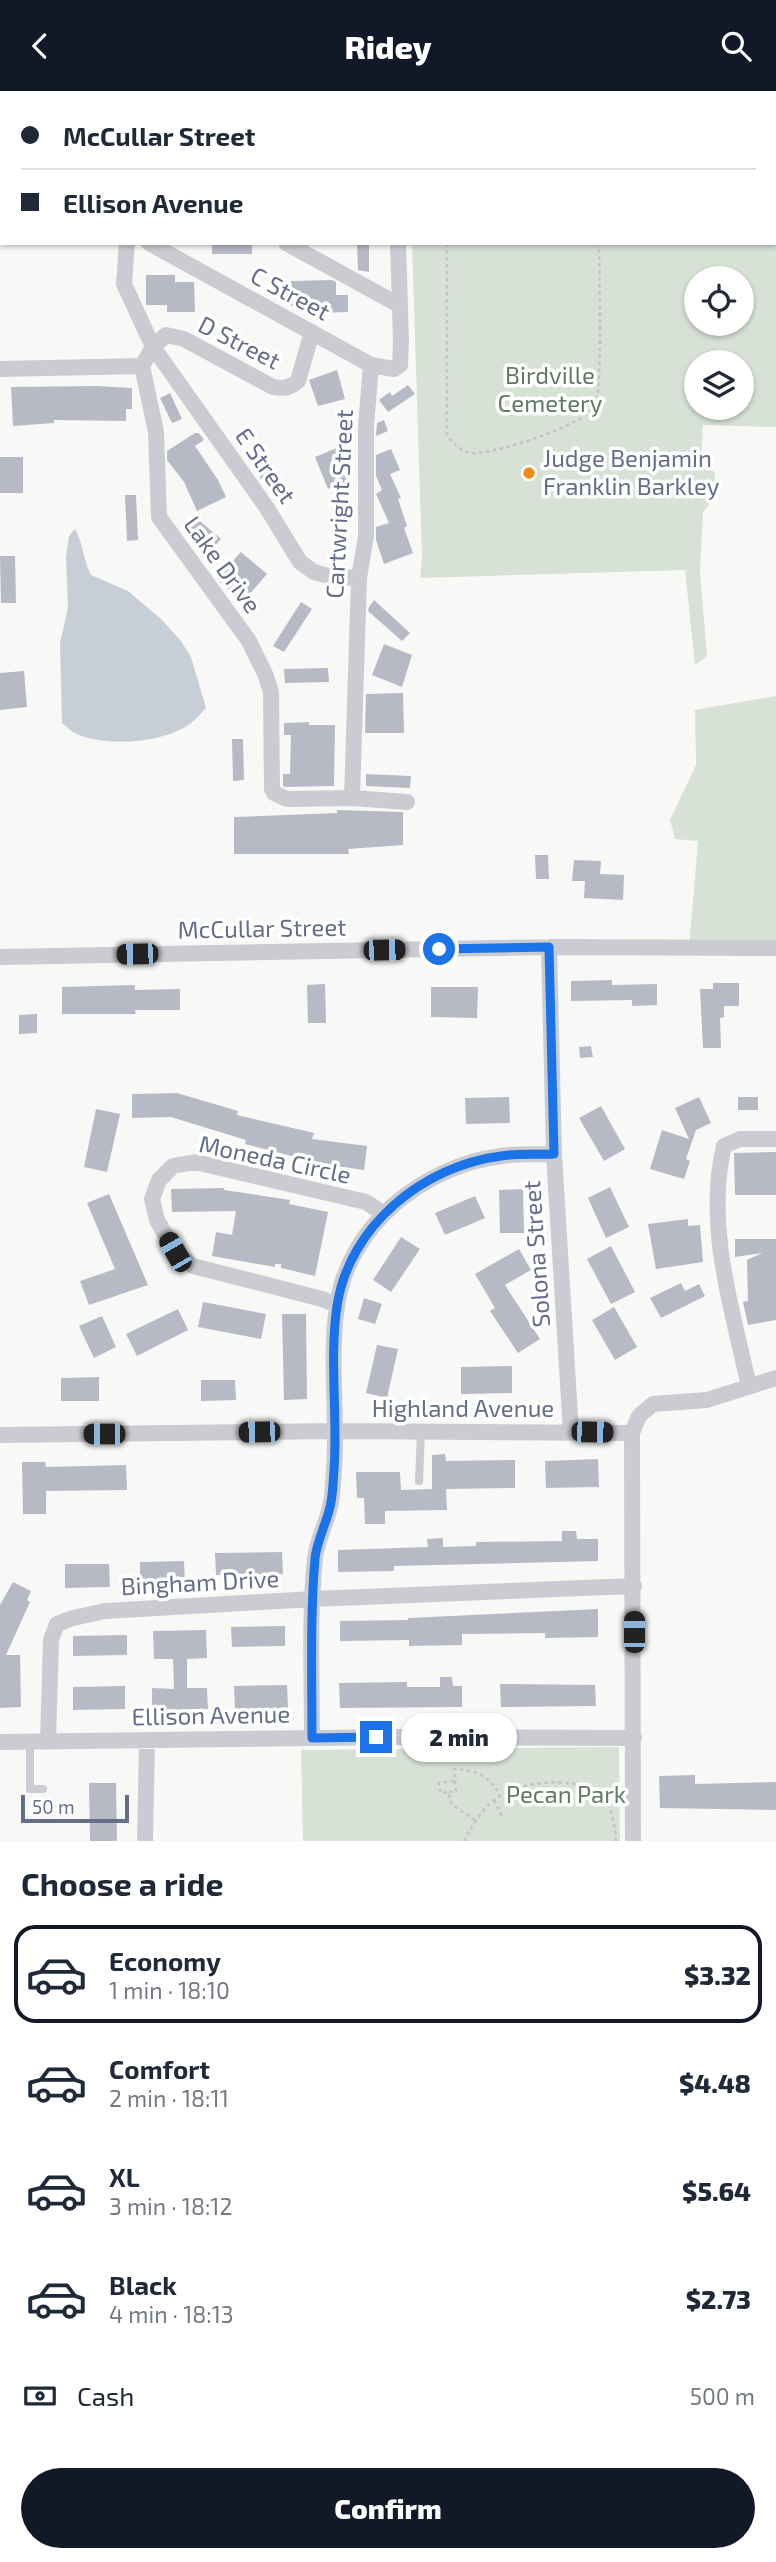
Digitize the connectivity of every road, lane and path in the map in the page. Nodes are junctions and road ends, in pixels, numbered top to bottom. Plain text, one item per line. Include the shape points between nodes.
1 (127, 245) edge
2 (153, 245) edge
3 (290, 245) edge
4 (398, 245) edge
5 (447, 245) edge
6 (599, 245) edge
7 (399, 305) junction
8 (312, 332) junction
9 (153, 347) junction
10 (371, 365) junction
11 (142, 366) junction
12 (0, 369) edge
13 (359, 578) junction
14 (352, 798) junction
15 (407, 802) dead end
16 (549, 947) junction
17 (776, 948) edge
18 (0, 957) edge
19 (776, 1139) edge
20 (554, 1154) junction
21 (384, 1213) junction
22 (337, 1305) junction
23 (776, 1378) edge
24 (749, 1386) junction
25 (337, 1431) junction
26 (421, 1431) junction
27 (571, 1432) junction
28 (632, 1433) junction
29 (0, 1435) edge
30 (419, 1481) dead end
31 (634, 1586) junction
32 (313, 1599) junction
33 (312, 1738) junction
34 (634, 1738) junction
35 (147, 1740) junction
36 (0, 1742) edge
37 (30, 1742) junction
38 (48, 1742) junction
39 (455, 1781) junction
40 (43, 1789) dead end
41 (449, 1792) junction
42 (500, 1795) junction
43 (494, 1800) junction
44 (502, 1816) dead end
45 (475, 1820) junction
46 (145, 1841) edge
47 (464, 1841) edge
48 (616, 1841) edge
49 (634, 1841) edge

1 - 9 street via 124,284
2 - 8 street, C Street
3 - 7 street
4 - 7 street
5 - 6 path via 447,435 458,450 474,454 524,443 586,415 597,402
7 - 10 street via 400,365 394,369
8 - 9 street, D Street via 298,381 282,389 184,339 166,335
8 - 10 street, C Street
9 - 11 street
9 - 13 street, E Street via 300,562 332,577
10 - 13 street, Cartwright Street via 366,536
11 - 12 street
11 - 14 street, Lake Drive via 156,432 159,517 262,664 271,692 272,789 287,799
13 - 14 street, Cartwright Street
14 - 15 street
16 - 17 street, McCullar Street
16 - 18 street, McCullar Street
16 - 20 street, Solona Street
19 - 24 street via 740,1139 724,1146 717,1175 718,1232
20 - 21 street via 474,1162 408,1191
20 - 27 street, Solona Street
21 - 22 street via 345,1276
21 - 22 street, Moneda Circle via 366,1202 195,1162 173,1166 159,1180 152,1199 157,1220 175,1252 193,1266
22 - 25 street
23 - 24 street
24 - 28 street via 707,1400 653,1403 639,1416
25 - 26 street, Highland Avenue
25 - 29 street, Highland Avenue
25 - 32 street via 331,1504 315,1554
26 - 27 street, Highland Avenue
26 - 30 lane
27 - 28 street, Highland Avenue
28 - 31 street
31 - 32 street, Bingham Drive
31 - 34 street
32 - 33 street
32 - 38 street, Bingham Drive via 105,1611 57,1624 49,1660
33 - 34 street, Ellison Avenue
33 - 35 street, Ellison Avenue
34 - 49 street
35 - 38 street, Ellison Avenue
35 - 46 street
36 - 37 street, Ellison Avenue
37 - 38 street, Ellison Avenue
37 - 40 lane via 30,1790
39 - 41 path via 456,1791
39 - 41 path via 439,1783 440,1793
39 - 42 path via 454,1769 471,1770 484,1775
41 - 45 path via 452,1805
42 - 43 path
42 - 48 path via 546,1782 590,1789 607,1803
43 - 44 path
43 - 45 path
45 - 47 path

